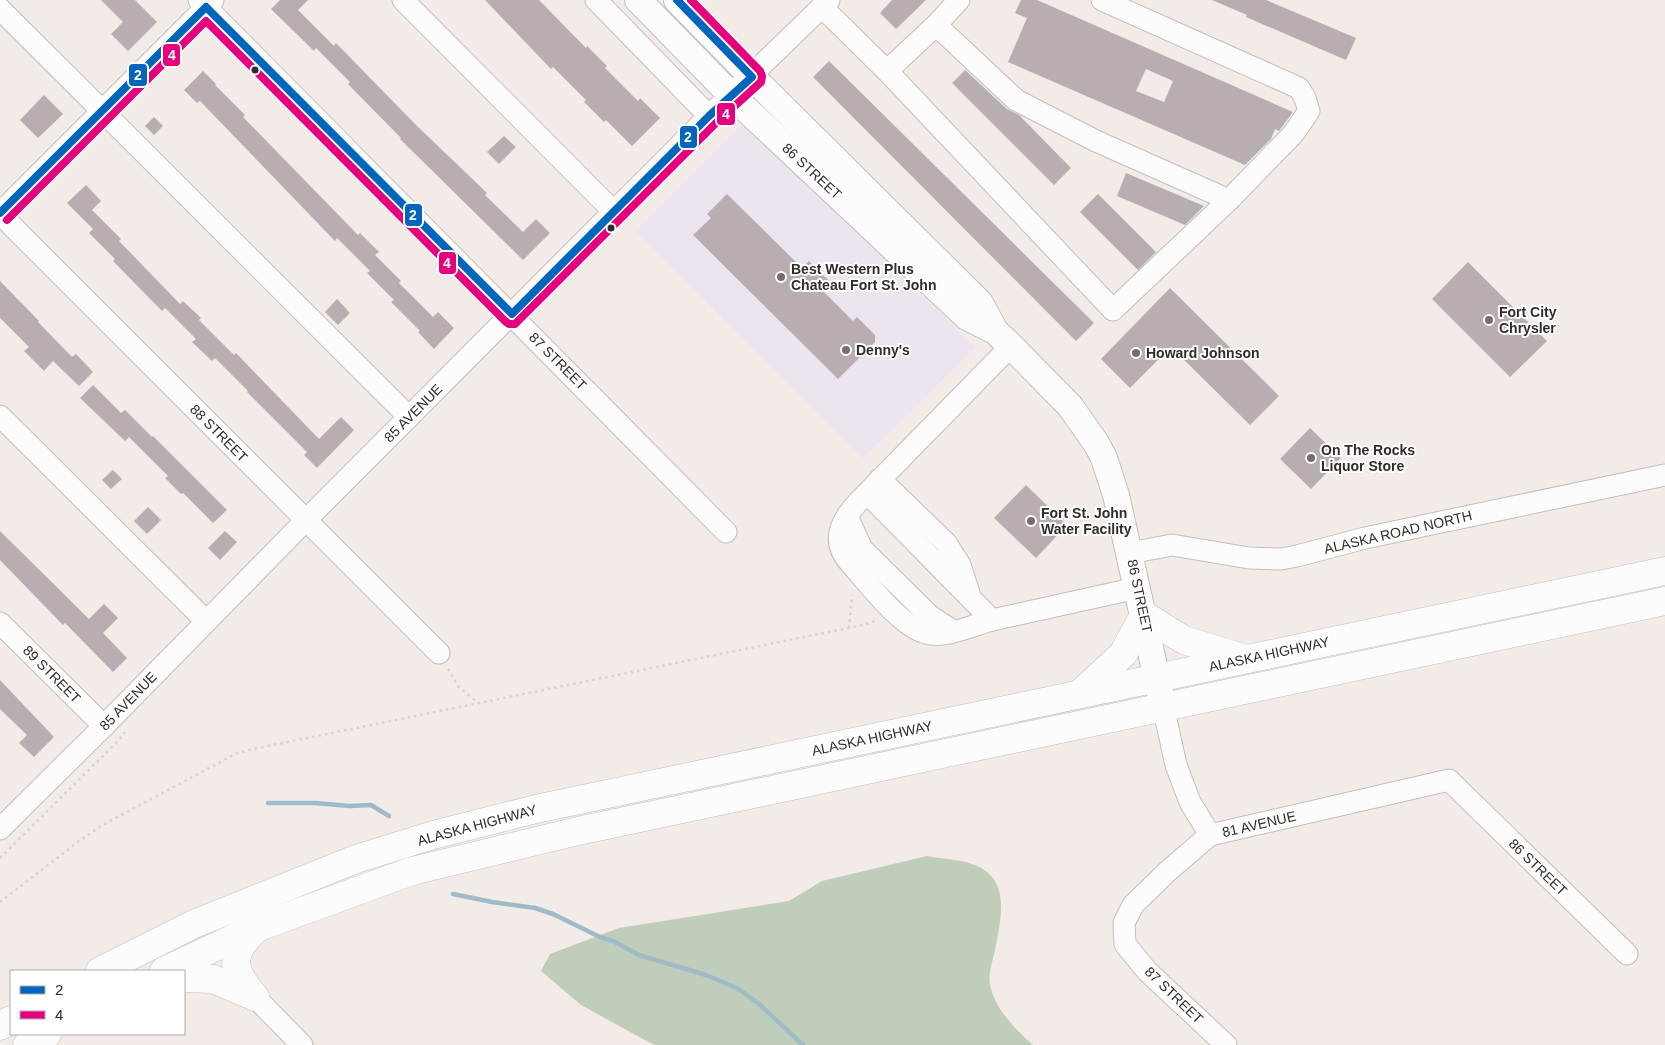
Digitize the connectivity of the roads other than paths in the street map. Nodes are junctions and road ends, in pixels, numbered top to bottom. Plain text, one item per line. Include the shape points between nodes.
1 (403, 0) edge
2 (596, 0) edge
3 (638, 0) edge
4 (677, 0) edge
5 (959, 0) edge
6 (1102, 0) edge
7 (206, 2) edge
8 (826, 4) edge
9 (0, 9) edge
10 (936, 25) junction
11 (887, 71) junction
12 (752, 77) junction
13 (732, 96) junction
14 (101, 110) junction
15 (709, 116) junction
16 (1228, 200) junction
17 (614, 212) junction
18 (0, 213) edge
19 (512, 314) junction
20 (1003, 339) junction
21 (0, 416) edge
22 (409, 417) junction
23 (1665, 475) edge
24 (873, 486) junction
25 (846, 516) junction
26 (306, 520) junction
27 (726, 532) dead end
28 (1130, 553) junction
29 (1665, 571) edge
30 (1137, 588) junction
31 (1665, 601) edge
32 (1144, 615) junction
33 (992, 620) junction
34 (206, 621) junction
35 (0, 622) edge
36 (953, 631) junction
37 (439, 653) road end
38 (1247, 658) junction
39 (1157, 677) junction
40 (1081, 693) junction
41 (1164, 706) junction
42 (104, 726) junction
43 (1448, 780) joint
44 (0, 829) edge
45 (1210, 835) junction
46 (256, 928) junction
47 (1125, 944) joint
48 (1627, 954) dead end
49 (102, 970) edge
50 (166, 970) edge
51 (185, 978) edge
52 (255, 997) junction
53 (45, 1035) edge
54 (27, 1045) edge
55 (302, 1045) edge
56 (1226, 1045) edge

1 - 17 street
2 - 15 street
3 - 13 main road, 86 STREET
4 - 12 main road, 86 STREET
5 - 10 street
6 - 16 street via 1299,88 1306,98 1309,111 1294,133
7 - 14 street
7 - 19 street, 87 STREET
8 - 11 street
8 - 12 street, 85 AVENUE
9 - 14 street
10 - 11 street
10 - 16 street via 1016,100 1096,141
11 - 16 street via 1113,310
12 - 13 street, 85 AVENUE
12 - 20 main road, 86 STREET via 980,303
13 - 15 street, 85 AVENUE
13 - 20 main road, 86 STREET via 967,317
14 - 18 street
14 - 22 street
15 - 17 street, 85 AVENUE
17 - 19 street, 85 AVENUE
18 - 26 street, 88 STREET
19 - 22 street, 85 AVENUE
19 - 27 street, 87 STREET
20 - 24 street
20 - 28 main road, 86 STREET via 1070,406 1096,443 1110,474
21 - 34 street
22 - 26 street, 85 AVENUE
23 - 28 street, ALASKA ROAD NORTH via 1365,538 1281,559 1249,558 1172,545
24 - 25 street
24 - 33 street
25 - 36 street via 862,548 930,616
25 - 36 street via 839,534 846,560 894,611 916,629 940,635
26 - 34 street, 85 AVENUE
26 - 37 street, 88 STREET
28 - 30 main road, 86 STREET
29 - 38 highway, ALASKA HIGHWAY
30 - 32 main road, 86 STREET
30 - 33 street
31 - 41 highway, ALASKA HIGHWAY
32 - 38 highway via 1184,640
32 - 39 main road, 86 STREET
32 - 40 highway via 1123,654
33 - 36 street
34 - 42 street, 85 AVENUE
35 - 42 street, 89 STREET
38 - 39 highway, ALASKA HIGHWAY
39 - 40 highway, ALASKA HIGHWAY
39 - 41 main road, 86 STREET
40 - 49 highway, ALASKA HIGHWAY via 536,809 434,836 356,859 275,890 194,924
41 - 45 street, 86 STREET via 1176,765 1190,802
41 - 46 highway, ALASKA HIGHWAY via 485,852 412,871
42 - 44 street, 85 AVENUE
43 - 45 street, 81 AVENUE
43 - 48 street, 86 STREET
45 - 47 street, 81 AVENUE via 1133,905 1124,923
46 - 50 highway, ALASKA HIGHWAY
46 - 52 highway via 238,950 236,965 240,979
47 - 56 street, 87 STREET via 1147,970
51 - 52 highway via 213,979
52 - 55 street
53 - 54 highway

